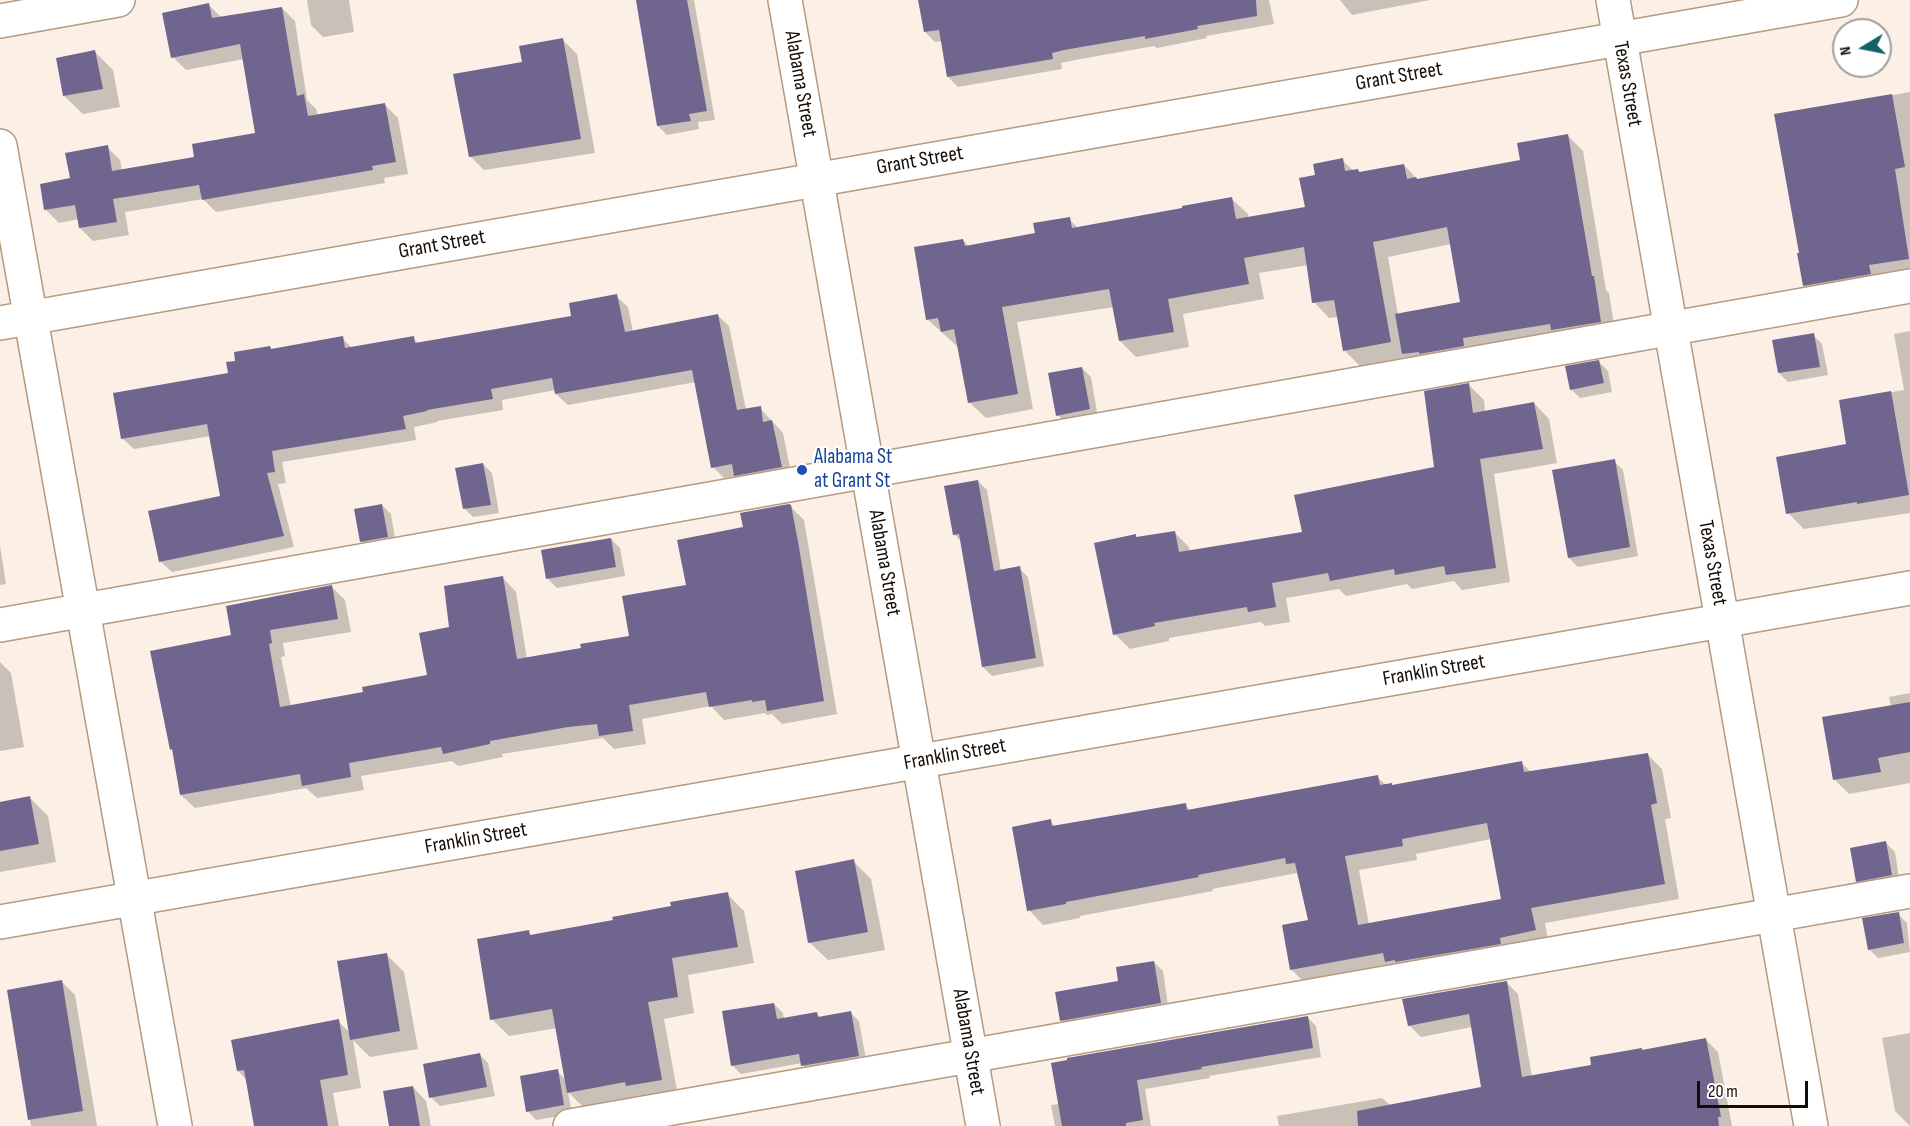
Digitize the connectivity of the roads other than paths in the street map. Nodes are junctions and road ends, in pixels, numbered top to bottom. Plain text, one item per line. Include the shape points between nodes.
1 (118, 0) edge
2 (785, 0) edge
3 (1613, 0) edge
4 (1841, 0) edge
5 (0, 21) edge
6 (1619, 39) junction
7 (0, 146) edge
8 (816, 180) junction
9 (1910, 286) edge
10 (16, 321) edge
11 (1671, 329) junction
12 (868, 471) junction
13 (1910, 588) edge
14 (82, 610) junction
15 (1722, 621) junction
16 (0, 625) edge
17 (918, 761) junction
18 (1910, 891) edge
19 (134, 899) junction
20 (1774, 915) junction
21 (0, 922) edge
22 (970, 1056) junction
23 (175, 1126) edge
24 (570, 1126) edge
25 (982, 1126) edge
26 (1811, 1126) edge

1 - 5 street
2 - 8 street, Alabama Street
3 - 6 street, Texas Street
4 - 6 street, Grant Street
6 - 8 street, Grant Street
6 - 11 street, Texas Street
7 - 10 street
8 - 10 street, Grant Street
8 - 12 street, Alabama Street
9 - 11 street
10 - 14 street
11 - 12 street
11 - 15 street, Texas Street
12 - 14 street
12 - 17 street, Alabama Street
13 - 15 street, Franklin Street
14 - 16 street
14 - 19 street
15 - 17 street, Franklin Street
15 - 20 street, Texas Street
17 - 19 street, Franklin Street
17 - 22 street, Alabama Street
18 - 20 street
19 - 21 street, Franklin Street
19 - 23 street
20 - 22 street
20 - 26 street, Texas Street
22 - 24 street
22 - 25 street, Alabama Street

